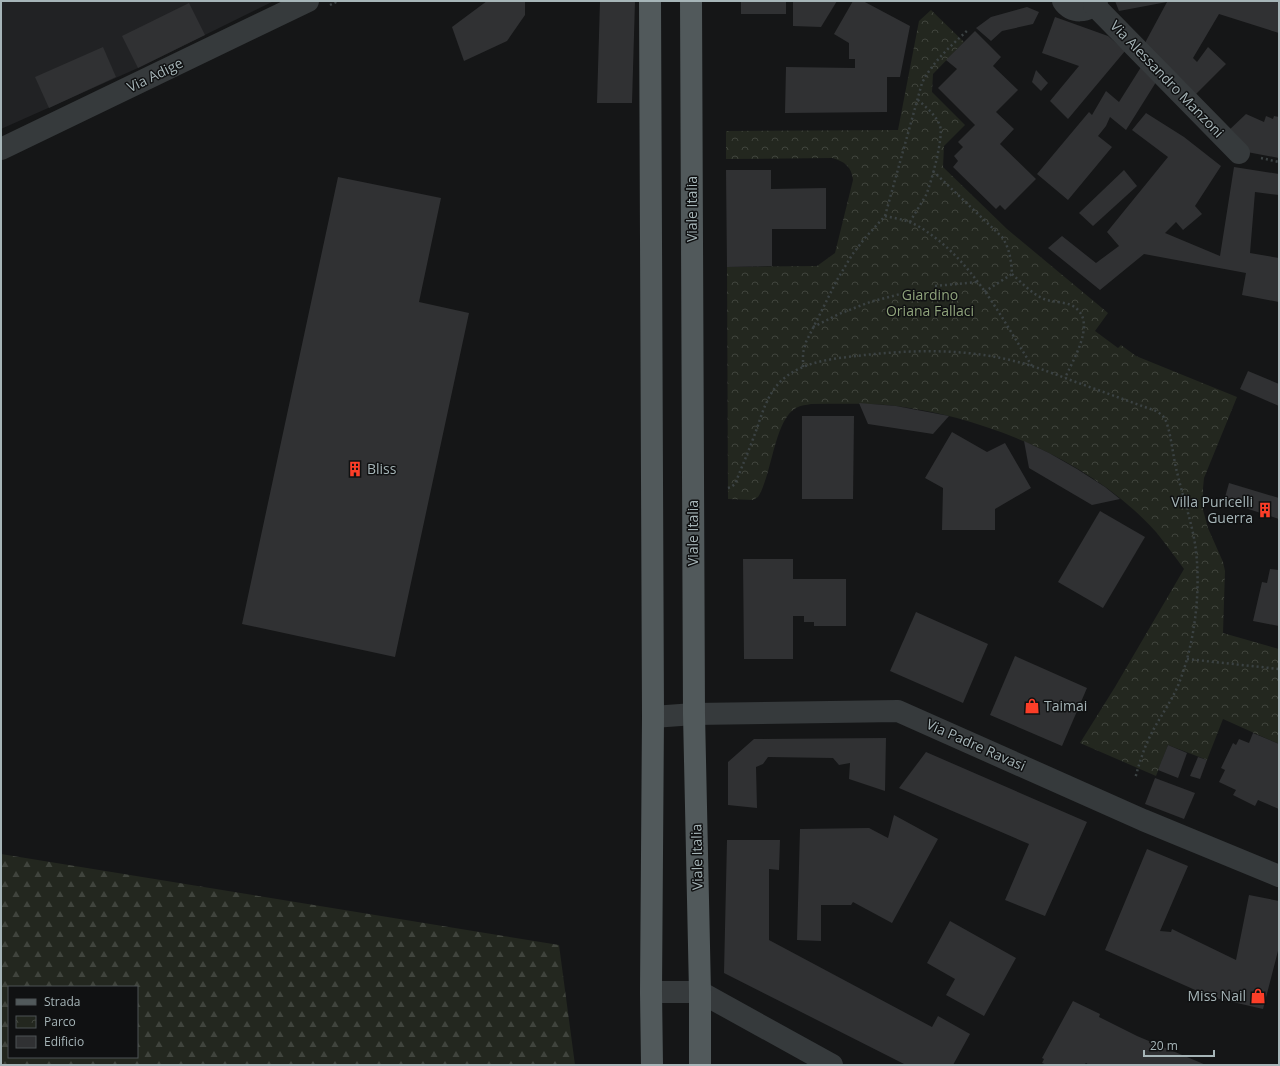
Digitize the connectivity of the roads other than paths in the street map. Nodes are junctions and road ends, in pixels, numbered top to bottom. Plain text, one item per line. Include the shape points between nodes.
1 (308, 1) edge
2 (650, 1) edge
3 (691, 1) edge
4 (1063, 1) edge
5 (1096, 3) edge
6 (1, 149) edge
7 (1239, 153) dead end
8 (694, 714) junction
9 (653, 717) junction
10 (1279, 876) edge
11 (651, 992) junction
12 (700, 992) junction
13 (652, 1065) edge
14 (700, 1065) edge
15 (832, 1065) edge

1 - 6 street, Via Adige
2 - 9 main road
3 - 8 main road, Viale Italia
4 - 5 street via 1070,8 1082,11
5 - 7 street, Via Alessandro Manzoni
8 - 9 street, Via Padre Ravasi
8 - 10 street, Via Padre Ravasi via 898,711 1143,820
8 - 12 main road, Viale Italia
9 - 11 main road
11 - 12 street
11 - 13 main road
12 - 14 main road, Viale Italia
12 - 15 street

